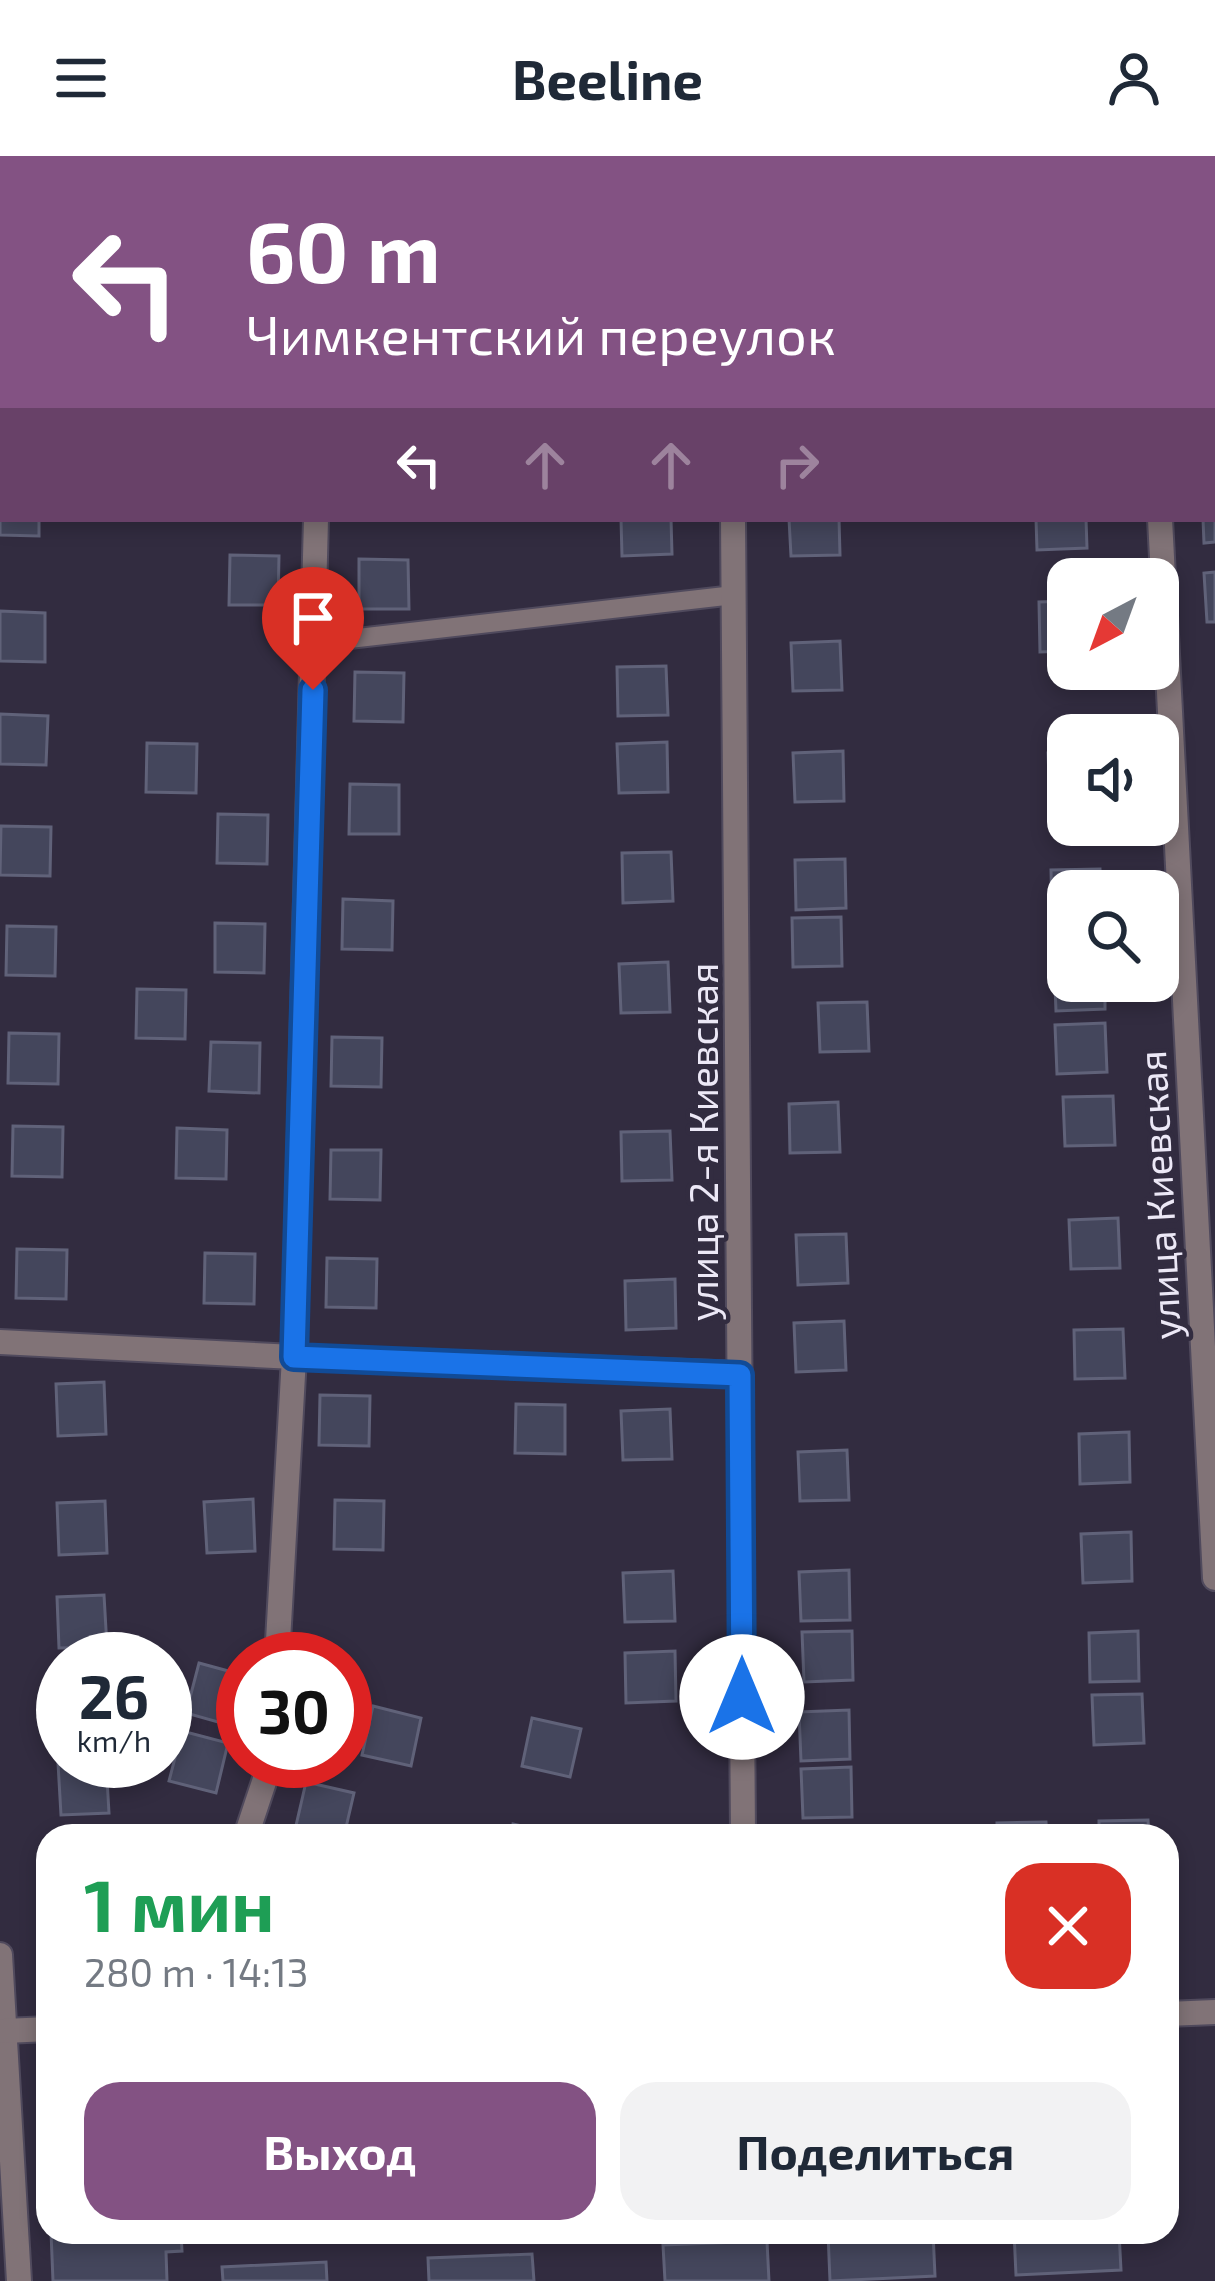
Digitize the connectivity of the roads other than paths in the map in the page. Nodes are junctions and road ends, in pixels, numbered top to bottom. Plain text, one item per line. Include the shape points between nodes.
1 (316, 522) edge
2 (733, 522) edge
3 (1160, 522) edge
4 (734, 595) junction
5 (314, 643) junction
6 (0, 1342) edge
7 (294, 1357) junction
8 (740, 1375) junction
9 (1215, 1579) edge
10 (279, 1632) edge
11 (262, 1788) edge
12 (250, 1824) edge
13 (743, 1824) edge
14 (0, 1954) edge
15 (1215, 2012) edge
16 (1179, 2014) edge
17 (36, 2030) edge
18 (5, 2031) junction
19 (19, 2281) edge

1 - 5 street
2 - 4 street, улица 2-я Киевская
3 - 9 street, улица Киевская
4 - 5 lane
4 - 8 street, улица 2-я Киевская
5 - 7 street
6 - 7 street
7 - 8 street
7 - 10 street
8 - 13 street, улица 2-я Киевская
11 - 12 street
14 - 18 street
15 - 16 street
17 - 18 street
18 - 19 street

